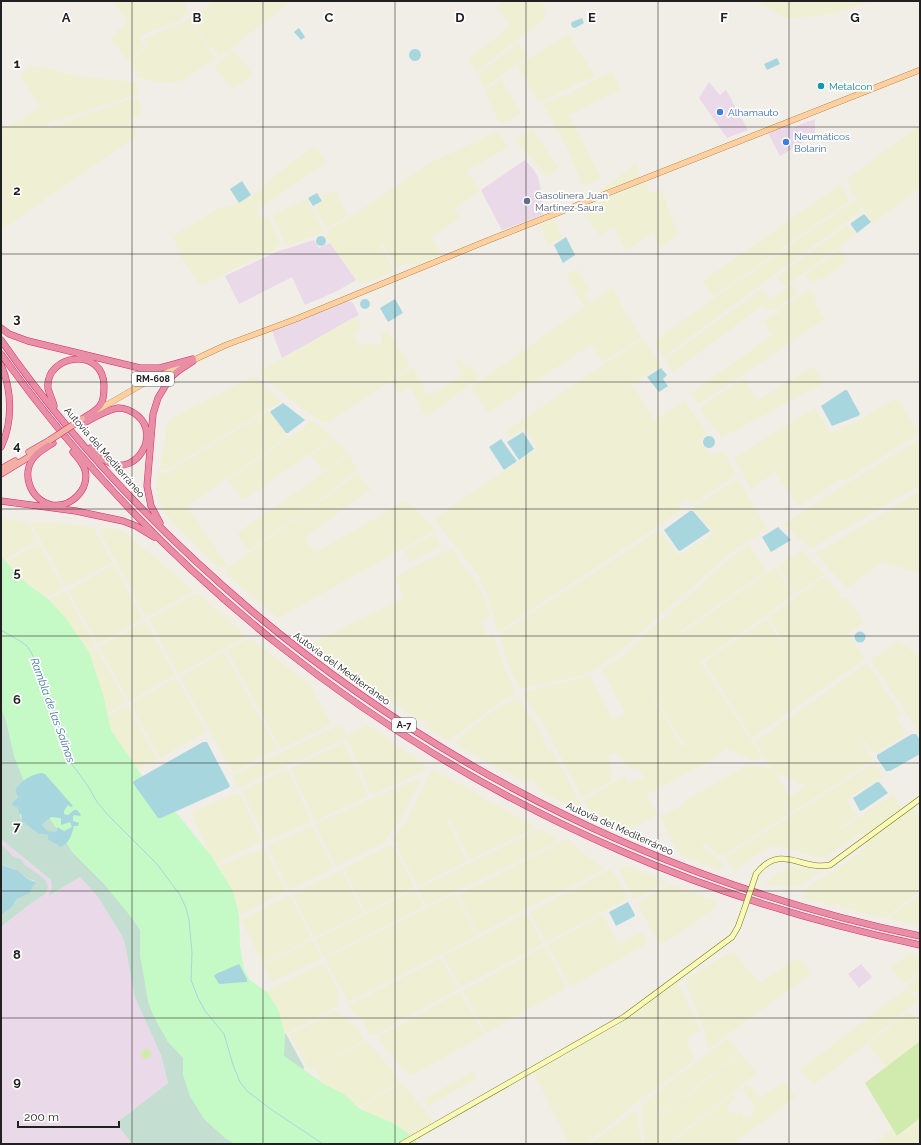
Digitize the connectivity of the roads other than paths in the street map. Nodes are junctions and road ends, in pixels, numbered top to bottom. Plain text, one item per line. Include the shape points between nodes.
1 (920, 70) edge
2 (1, 328) edge
3 (1, 334) edge
4 (1, 340) edge
5 (1, 354) edge
6 (1, 359) edge
7 (194, 360) junction
8 (1, 365) edge
9 (54, 406) junction
10 (83, 421) junction
11 (52, 441) junction
12 (89, 446) junction
13 (1, 447) edge
14 (1, 469) edge
15 (1, 474) edge
16 (1, 502) edge
17 (160, 522) junction
18 (165, 544) junction
19 (246, 606) junction
20 (920, 799) edge
21 (920, 936) edge
22 (920, 945) edge
23 (402, 1144) edge

1 - 7 main road via 489,240 296,320 226,345
2 - 7 highway via 28,341 140,368 160,368
3 - 9 highway
4 - 19 highway, Autovía del Mediterráneo / A-7 via 74,434 116,481 172,540
5 - 18 highway, Autovía del Mediterráneo / A-7 via 86,461
6 - 11 highway via 85,470 84,487 78,496 60,505 42,500 29,485 30,464
7 - 10 main road
7 - 17 highway via 170,378 158,398 154,414 147,486 151,506
8 - 13 highway via 10,399 9,421
9 - 10 highway via 48,389 53,371 72,359 90,362 102,373 104,389 101,404
9 - 12 highway
10 - 11 highway
10 - 12 highway via 110,410 126,409 141,418 147,432 144,450 135,460 126,464 110,464
11 - 14 highway
11 - 15 highway
12 - 17 highway
16 - 18 highway via 76,511 123,521
17 - 19 highway
18 - 22 highway, Autovía del Mediterráneo / A-7 via 255,626 352,700 426,749 529,807 622,851 731,893 825,923
19 - 21 highway, Autovía del Mediterráneo / A-7 via 317,664 390,715 464,762 556,811 651,854 742,888 824,914
20 - 23 main road, bridge via 830,865 814,866 782,858 767,862 756,874 738,927 729,940 624,1017

